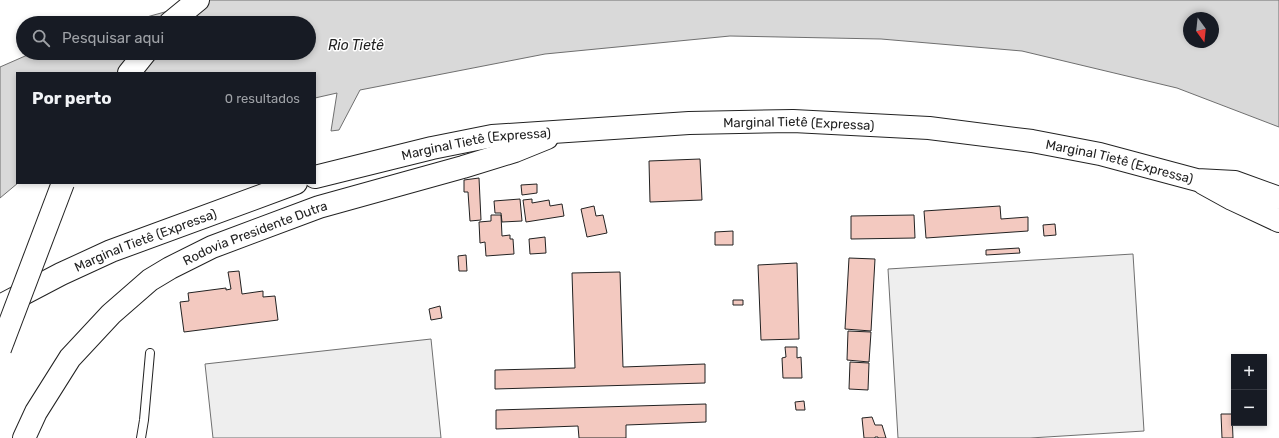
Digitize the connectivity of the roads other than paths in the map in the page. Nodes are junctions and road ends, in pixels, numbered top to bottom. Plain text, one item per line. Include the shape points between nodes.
1 (198, 0) edge
2 (179, 16) edge
3 (139, 60) edge
4 (130, 72) edge
5 (559, 132) junction
6 (316, 177) edge
7 (1197, 180) junction
8 (63, 184) edge
9 (293, 184) edge
10 (1279, 198) edge
11 (1279, 221) edge
12 (0, 306) edge
13 (0, 349) edge
14 (150, 353) dead end
15 (24, 438) edge
16 (141, 438) edge

1 - 2 highway
3 - 4 highway
5 - 6 highway, Marginal Tietê (Expressa) via 492,136
5 - 7 highway, Marginal Tietê (Expressa) via 689,123 793,121 929,128 1032,141 1093,152
5 - 15 highway, Rodovia Presidente Dutra via 507,154 319,207 212,247 170,268 150,280 111,314 70,358 36,412
7 - 10 highway, Marginal Tietê (Expressa) via 1235,182
7 - 11 highway
8 - 13 highway, bridge
9 - 12 highway, Marginal Tietê (Expressa) via 112,251
14 - 16 lane

